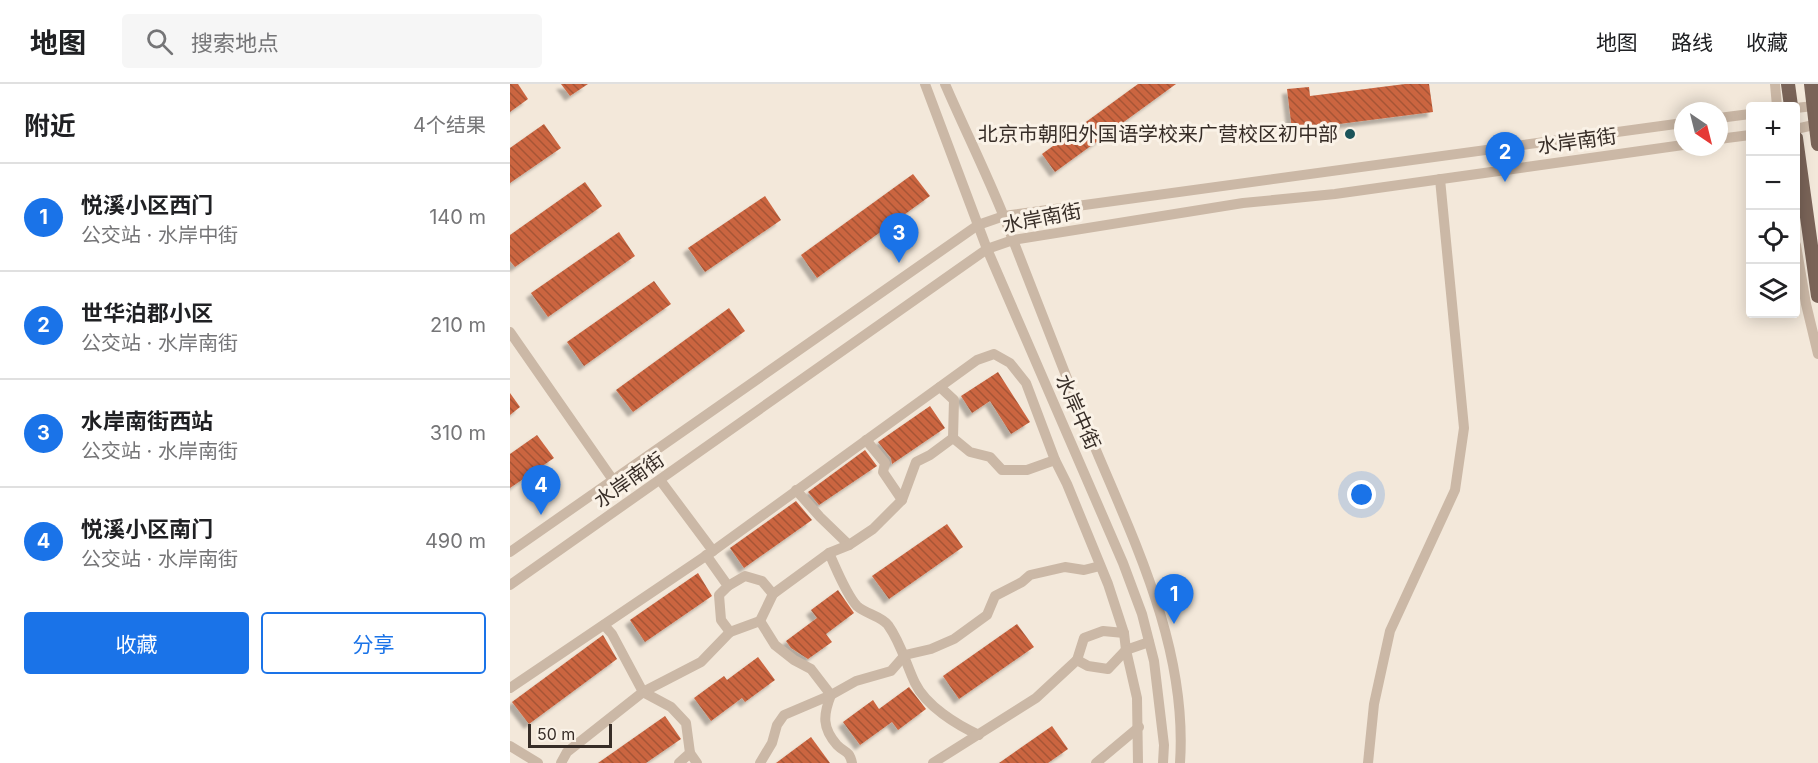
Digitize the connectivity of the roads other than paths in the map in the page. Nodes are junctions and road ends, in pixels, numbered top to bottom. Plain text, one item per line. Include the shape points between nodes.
1 (925, 84) edge
2 (945, 84) edge
3 (1775, 84) edge
4 (1788, 84) edge
5 (1811, 84) edge
6 (1777, 102) edge
7 (1792, 102) edge
8 (1815, 107) edge
9 (1746, 115) edge
10 (1728, 117) edge
11 (1674, 124) edge
12 (1817, 125) edge
13 (1800, 128) edge
14 (1746, 136) edge
15 (1728, 139) edge
16 (1818, 144) edge
17 (1674, 146) edge
18 (1799, 156) edge
19 (1440, 179) junction
20 (1004, 216) junction
21 (978, 225) junction
22 (1012, 240) junction
23 (987, 249) junction
24 (1799, 264) edge
25 (1818, 296) edge
26 (510, 332) edge
27 (1818, 354) edge
28 (940, 387) junction
29 (953, 438) junction
30 (867, 440) junction
31 (1054, 460) junction
32 (613, 480) junction
33 (660, 480) junction
34 (796, 490) junction
35 (902, 500) junction
36 (849, 545) junction
37 (510, 552) edge
38 (710, 553) junction
39 (829, 553) junction
40 (1100, 566) junction
41 (510, 585) edge
42 (728, 586) junction
43 (773, 594) junction
44 (760, 621) junction
45 (604, 625) junction
46 (730, 632) junction
47 (1124, 633) junction
48 (1149, 642) junction
49 (1126, 650) junction
50 (905, 655) junction
51 (1077, 660) junction
52 (510, 688) edge
53 (643, 692) junction
54 (831, 695) junction
55 (1139, 727) junction
56 (978, 735) junction
57 (510, 746) edge
58 (690, 753) junction
59 (538, 763) edge
60 (561, 763) edge
61 (679, 763) edge
62 (697, 763) edge
63 (760, 763) edge
64 (852, 763) edge
65 (933, 763) edge
66 (1096, 763) edge
67 (1138, 763) edge
68 (1163, 763) edge
69 (1180, 763) edge
70 (1368, 763) edge

1 - 21 street, 水岸中街
2 - 20 street, 水岸中街
3 - 6 street
4 - 7 main road
5 - 8 main road
8 - 12 main road
9 - 10 street
11 - 20 street, 水岸南街
12 - 13 street
12 - 16 main road
14 - 15 street
17 - 19 street, 水岸南街
18 - 25 main road
19 - 22 street, 水岸南街 via 1243,203
19 - 70 street via 1464,428 1455,490 1390,631 1374,705
20 - 21 street, 水岸南街
20 - 22 street, 水岸中街
21 - 23 street, 水岸中街
21 - 32 street, 水岸南街
22 - 23 street, 水岸南街
22 - 69 street, 水岸中街 via 1158,607 1179,699
23 - 33 street, 水岸南街
23 - 48 street, 水岸中街 via 1123,563
24 - 27 street
26 - 32 street
28 - 29 street via 954,400
28 - 30 street
28 - 31 street via 977,360 994,354 1010,363 1026,383
29 - 31 street via 970,452 990,457 1002,470 1027,470
29 - 35 street via 916,462
30 - 34 street
30 - 35 street via 885,463 883,472
31 - 40 street
32 - 37 street, 水岸南街
33 - 38 street
33 - 41 street, 水岸南街
34 - 36 street
34 - 38 street
35 - 36 street via 873,529
36 - 39 street
38 - 42 street
38 - 45 street
39 - 43 street
39 - 50 street via 857,606 887,623
40 - 47 street
40 - 50 street via 1084,570 1065,567 1030,575 995,596 987,615 954,639
42 - 43 street via 745,576 762,581
42 - 46 street via 719,595 721,620
43 - 44 street
44 - 46 street
44 - 54 street via 775,645 811,669
45 - 52 street
45 - 53 street
46 - 53 street via 701,662
47 - 49 street
47 - 51 street via 1103,631 1084,638
48 - 49 street
48 - 68 street, 水岸中街
49 - 51 street via 1108,669
49 - 55 street
50 - 54 street via 891,671 856,681
50 - 56 street via 923,697
51 - 56 street via 1036,698
53 - 58 street via 671,707 686,723
53 - 60 street via 567,752
54 - 63 street via 784,716
54 - 64 street via 824,724
55 - 66 street
55 - 67 street
56 - 65 street
57 - 59 street
58 - 61 street
58 - 62 street

